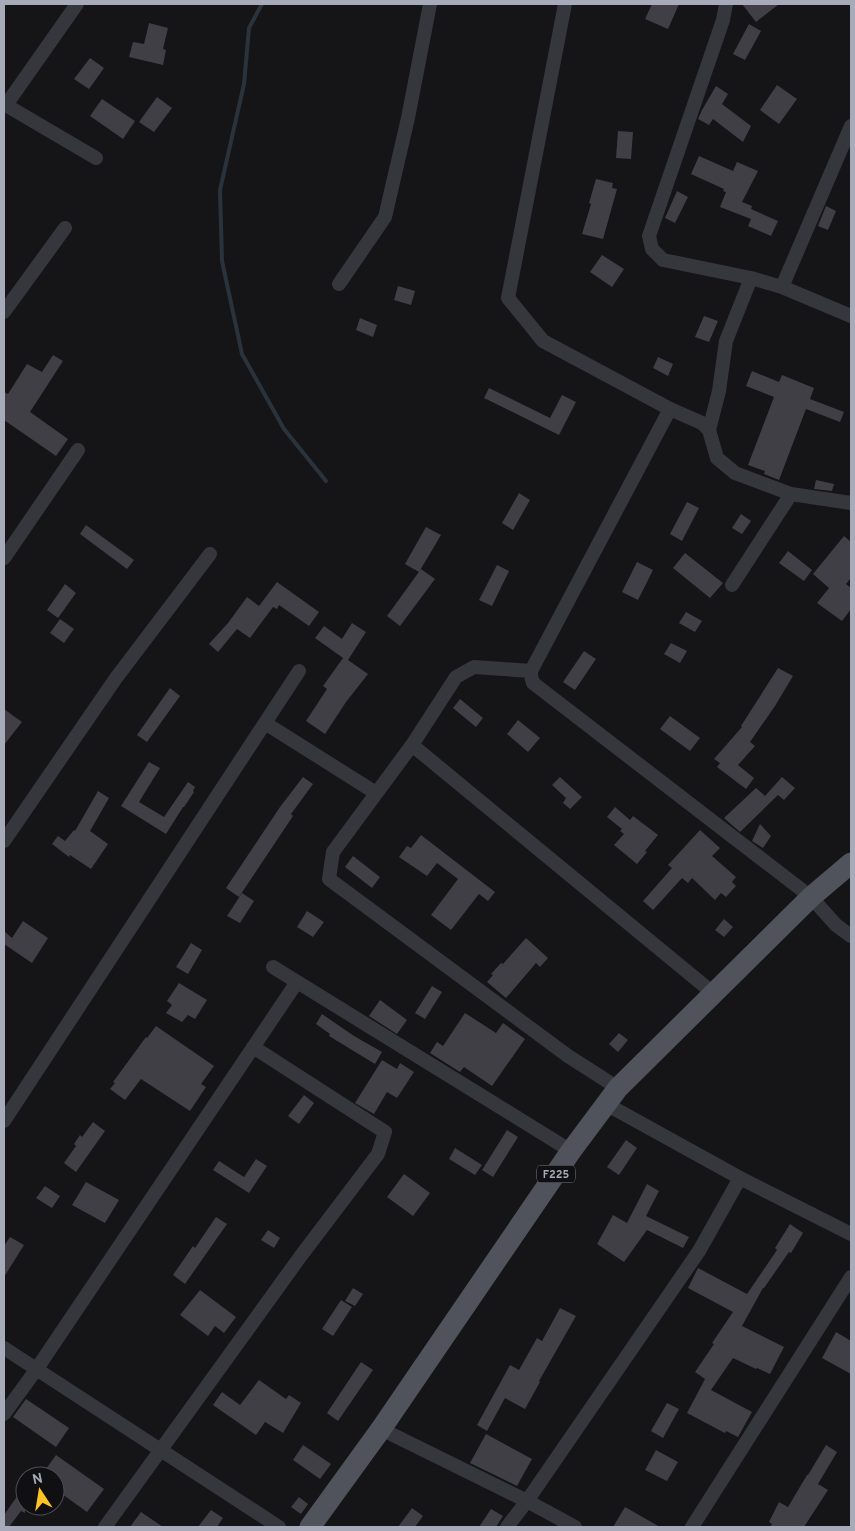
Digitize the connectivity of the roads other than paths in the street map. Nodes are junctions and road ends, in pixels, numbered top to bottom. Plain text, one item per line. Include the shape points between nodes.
1 (77, 4) edge
2 (430, 4) edge
3 (565, 4) edge
4 (726, 4) edge
5 (5, 104) edge
6 (851, 126) edge
7 (96, 158) dead end
8 (65, 228) dead end
9 (751, 278) junction
10 (339, 284) dead end
11 (782, 287) junction
12 (4, 312) edge
13 (851, 316) edge
14 (670, 409) junction
15 (709, 430) junction
16 (78, 450) dead end
17 (791, 494) junction
18 (851, 502) edge
19 (5, 553) edge
20 (210, 554) dead end
21 (732, 585) dead end
22 (300, 671) dead end
23 (531, 671) junction
24 (265, 723) junction
25 (412, 745) junction
26 (376, 793) junction
27 (4, 840) edge
28 (851, 863) edge
29 (812, 897) junction
30 (851, 936) edge
31 (273, 967) dead end
32 (297, 982) junction
33 (712, 993) junction
34 (253, 1047) junction
35 (612, 1096) junction
36 (4, 1121) edge
37 (571, 1151) junction
38 (740, 1178) junction
39 (851, 1234) edge
40 (851, 1277) edge
41 (4, 1348) edge
42 (36, 1370) junction
43 (4, 1414) edge
44 (381, 1429) junction
45 (160, 1450) junction
46 (527, 1501) junction
47 (105, 1527) edge
48 (279, 1527) edge
49 (310, 1527) edge
50 (508, 1527) edge
51 (575, 1527) edge
52 (692, 1527) edge

1 - 5 street
2 - 10 street via 386,217
3 - 14 street via 508,298 543,341
4 - 9 street via 649,236 652,249 663,260
5 - 7 street
6 - 11 street
8 - 12 street
9 - 11 street
9 - 15 street via 726,341 720,391
11 - 13 street
14 - 15 street via 702,423
14 - 23 street
15 - 17 street via 717,458 734,473
16 - 19 street
17 - 18 street
17 - 21 street
20 - 27 street via 116,678
22 - 24 street
23 - 25 street via 474,667 456,677
23 - 29 street via 533,683
24 - 26 street
24 - 36 street
25 - 26 street
25 - 33 street
26 - 35 street via 333,852 329,879 568,1056
28 - 29 main road, F225
29 - 30 street via 836,925
29 - 33 main road, F225
31 - 32 street
32 - 34 street
32 - 37 street
33 - 35 main road, F225
34 - 42 street
34 - 45 street via 385,1132 378,1154
35 - 37 main road, F225
35 - 38 street
37 - 44 main road, F225
38 - 39 street
38 - 46 street via 699,1252
40 - 52 street
41 - 42 street
42 - 43 street
42 - 45 street
44 - 46 street
44 - 49 main road, F225
45 - 47 street
45 - 48 street
46 - 50 street
46 - 51 street

